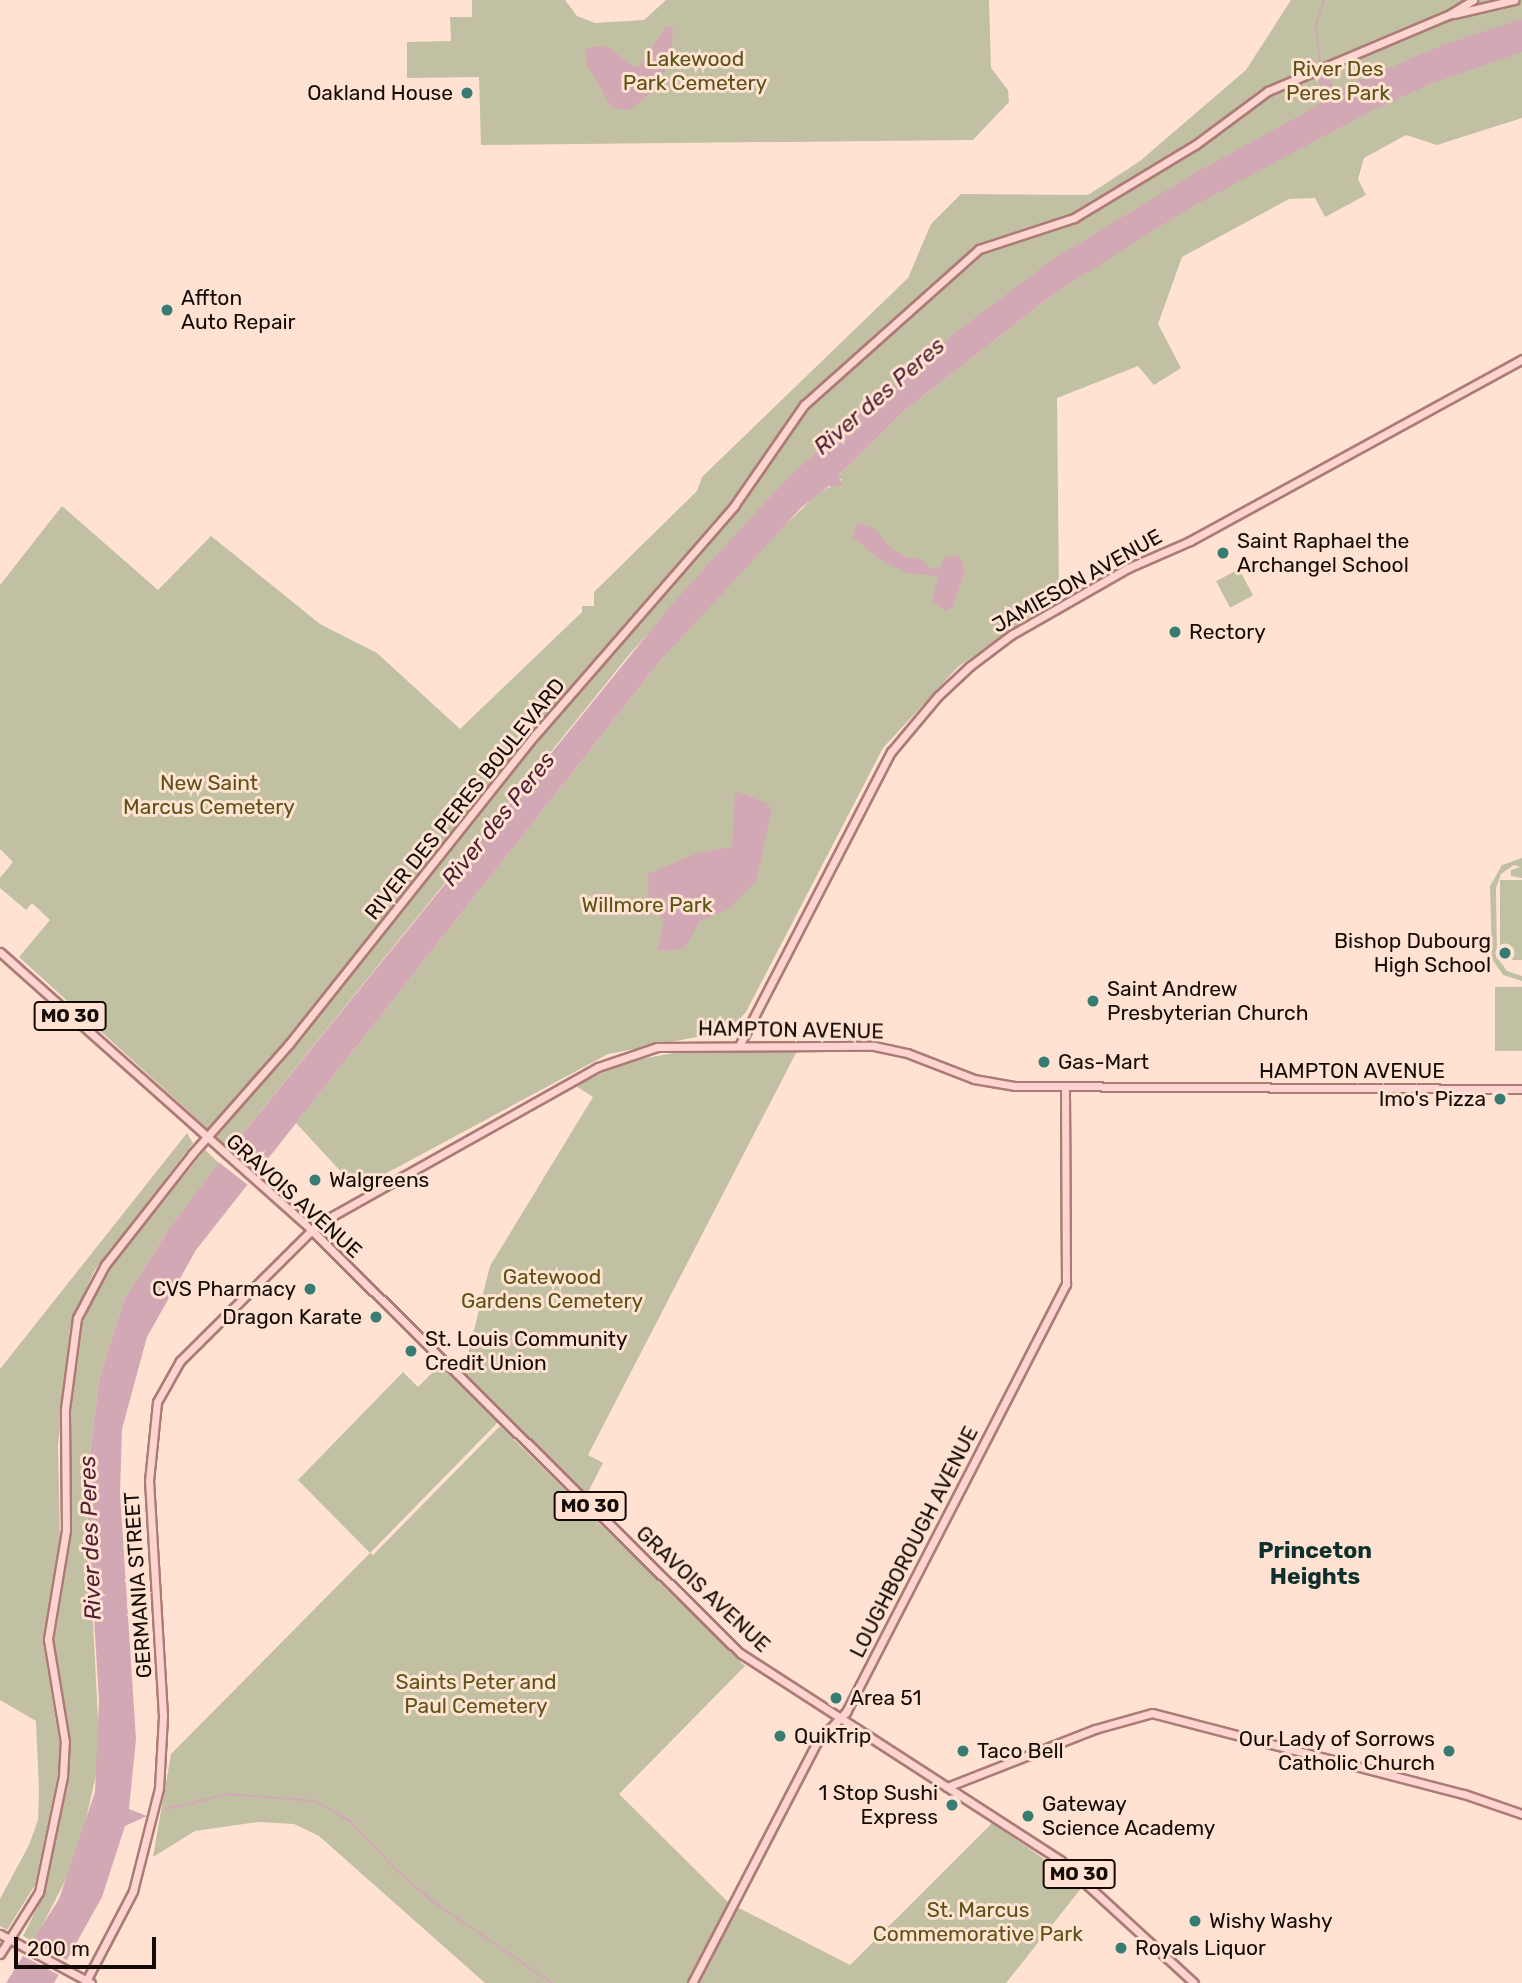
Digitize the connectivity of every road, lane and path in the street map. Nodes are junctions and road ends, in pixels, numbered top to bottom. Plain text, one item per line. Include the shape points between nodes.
1 (1473, 0) edge
2 (1514, 0) edge
3 (1450, 14) junction
4 (1522, 359) edge
5 (0, 952) edge
6 (740, 1044) junction
7 (1065, 1087) junction
8 (1522, 1089) edge
9 (205, 1139) junction
10 (310, 1230) junction
11 (837, 1718) junction
12 (947, 1787) junction
13 (1522, 1814) edge
14 (0, 1934) edge
15 (11, 1940) junction
16 (0, 1954) edge
17 (88, 1982) edge
18 (692, 1983) edge
19 (1194, 1983) edge

1 - 3 main road, RIVER DES PERES BOULEVARD
2 - 3 main road, RIVER DES PERES BOULEVARD
3 - 9 main road, RIVER DES PERES BOULEVARD via 1261,95 1187,150 1079,215 998,240 973,253 804,405 734,506 536,734 277,1060
4 - 6 main road, JAMIESON AVENUE via 1190,541 1128,568 1011,635 971,666 937,696 891,752
5 - 9 main road, GRAVOIS AVENUE / MO 30
6 - 7 main road, HAMPTON AVENUE via 879,1047 984,1082
6 - 10 main road, HAMPTON AVENUE via 657,1047 615,1059
7 - 8 main road, HAMPTON AVENUE
7 - 11 main road, LOUGHBOROUGH AVENUE via 1066,1284 846,1712
9 - 10 main road, GRAVOIS AVENUE / MO 30
9 - 15 main road, RIVER DES PERES BOULEVARD via 94,1279 75,1327 63,1433 65,1539 48,1639 65,1742 64,1768 40,1887
10 - 11 main road, GRAVOIS AVENUE / MO 30 via 740,1653
10 - 17 main road, GERMANIA STREET via 180,1361 157,1402 149,1481 163,1716 159,1788 133,1891
11 - 12 main road, GRAVOIS AVENUE / MO 30
11 - 18 main road, LOUGHBOROUGH AVENUE via 817,1742
12 - 13 main road via 1095,1729 1152,1713 1460,1792
12 - 19 main road, GRAVOIS AVENUE / MO 30 via 1078,1873
14 - 15 main road
15 - 16 main road, RIVER DES PERES BOULEVARD
15 - 17 main road

